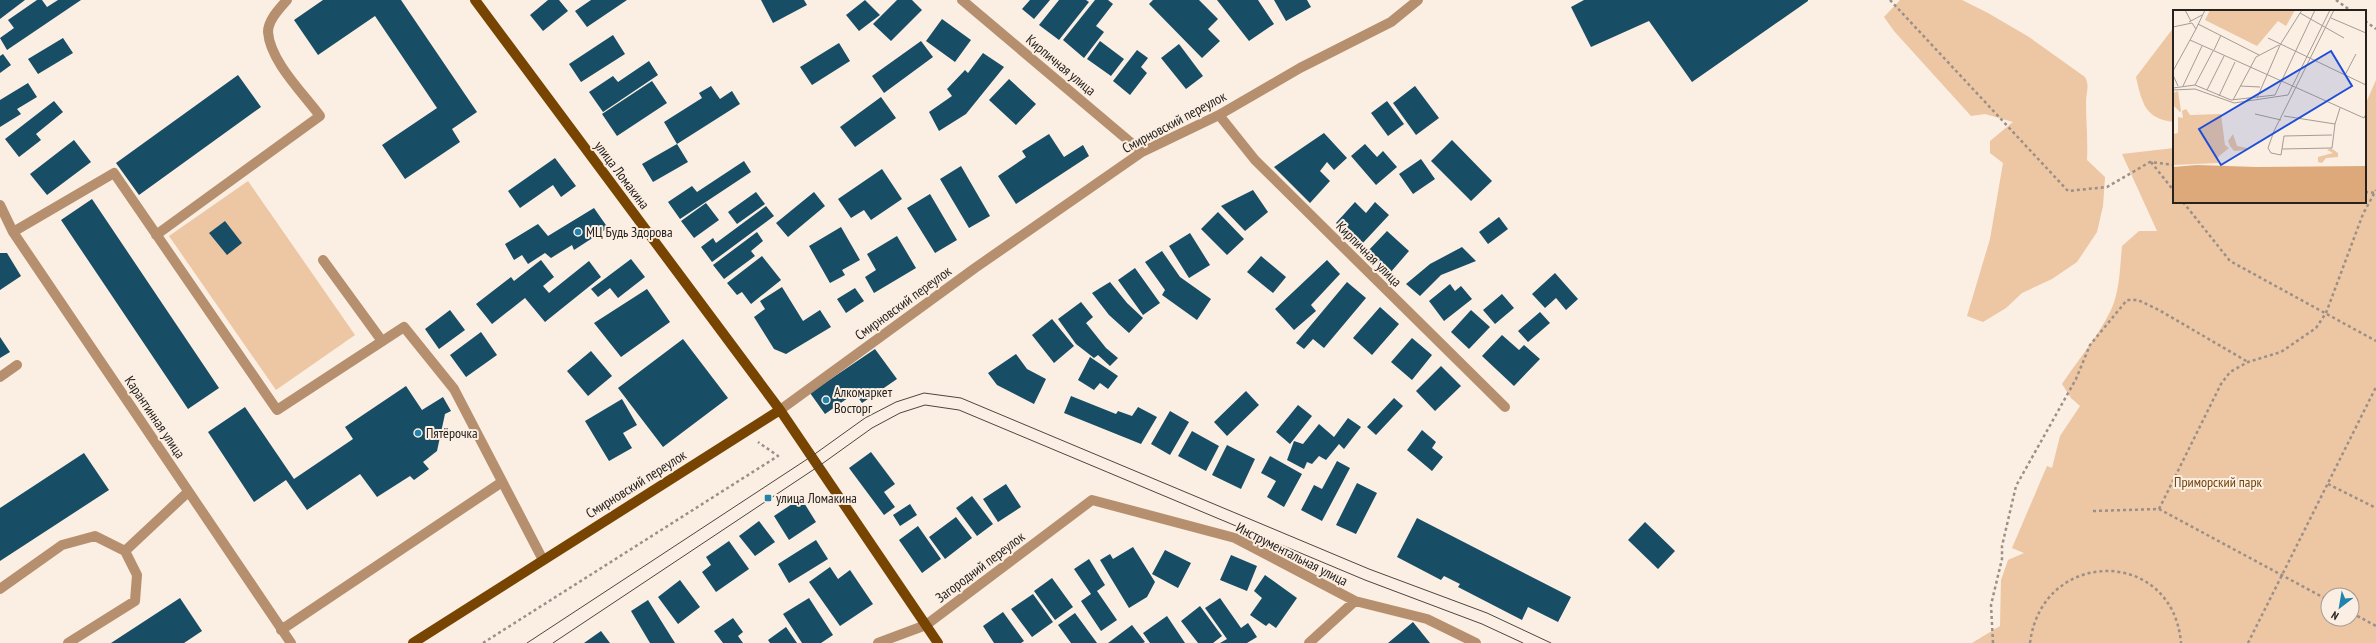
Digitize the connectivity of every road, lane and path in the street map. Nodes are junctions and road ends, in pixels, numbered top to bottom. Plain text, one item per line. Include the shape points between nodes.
1 (287, 0) edge
2 (475, 0) edge
3 (962, 0) edge
4 (1418, 0) edge
5 (1890, 0) edge
6 (2336, 0) edge
7 (2350, 10) edge
8 (2366, 22) edge
9 (2376, 29) edge
10 (1219, 115) junction
11 (1142, 152) junction
12 (2150, 162) junction
13 (2173, 165) edge
14 (2173, 190) edge
15 (2376, 190) edge
16 (2375, 193) edge
17 (2184, 203) edge
18 (0, 205) edge
19 (13, 232) junction
20 (156, 235) junction
21 (323, 260) dead end
22 (2326, 313) junction
23 (2376, 340) edge
24 (382, 341) junction
25 (2248, 362) junction
26 (17, 365) dead end
27 (0, 377) edge
28 (2376, 387) edge
29 (1505, 408) dead end
30 (780, 410) junction
31 (745, 432) junction
32 (502, 482) junction
33 (2328, 484) junction
34 (188, 492) junction
35 (1092, 500) joint
36 (2376, 508) edge
37 (2159, 509) junction
38 (2093, 511) dead end
39 (125, 551) junction
40 (543, 560) junction
41 (2283, 576) junction
42 (0, 589) edge
43 (2320, 596) edge
44 (1355, 601) junction
45 (2360, 617) edge
46 (926, 625) junction
47 (2376, 626) edge
48 (282, 630) junction
49 (68, 643) edge
50 (290, 643) edge
51 (413, 643) edge
52 (484, 643) edge
53 (878, 643) edge
54 (938, 643) edge
55 (1309, 643) edge
56 (1476, 643) edge
57 (1993, 643) edge
58 (2030, 643) edge
59 (2181, 643) edge
60 (2248, 643) edge

1 - 20 street via 275,13 268,31 275,58 320,116
2 - 30 main road, улица Ломакина
3 - 11 street, Кирпичная улица
4 - 10 street, Смирновский переулок via 1391,22 1300,68
5 - 12 path via 2068,191 2107,188
6 - 7 path
8 - 9 path
10 - 11 street, Смирновский переулок
10 - 29 street, Кирпичная улица via 1255,160
11 - 30 street, Смирновский переулок via 975,268
12 - 13 path
12 - 14 path
15 - 16 path
16 - 22 path via 2363,214
17 - 22 path via 2230,261
18 - 19 street, Карантинная улица
19 - 20 street via 114,173
19 - 34 street, Карантинная улица
20 - 24 street via 277,410
21 - 24 street
22 - 23 path
22 - 25 path via 2316,328 2281,352
24 - 32 street via 404,327 454,389
25 - 37 path via 2230,372 2221,384
25 - 57 path via 2138,300 2127,300 2112,316 2090,345 2076,380 2016,486 1991,605
26 - 27 street
28 - 33 path
30 - 31 main road, Смирновский переулок
30 - 46 main road, улица Ломакина
31 - 40 main road, Смирновский переулок
31 - 52 path via 778,456
32 - 40 street
32 - 48 street
33 - 36 path
33 - 41 path
34 - 39 street
34 - 48 street, Карантинная улица
35 - 44 street, Инструментальная улица via 1235,538
35 - 46 street, Загородний переулок
37 - 38 path
37 - 41 path
39 - 42 street via 95,536 62,545
39 - 49 street via 137,575 135,601
40 - 51 main road, Смирновский переулок
41 - 43 path
41 - 60 path
44 - 55 street
44 - 56 street, Инструментальная улица via 1427,619
45 - 47 path
46 - 53 street, Загородний переулок
46 - 54 main road, улица Ломакина
48 - 50 street, Карантинная улица
58 - 59 path via 2036,615 2054,590 2081,574 2112,571 2141,579 2165,599 2176,619

